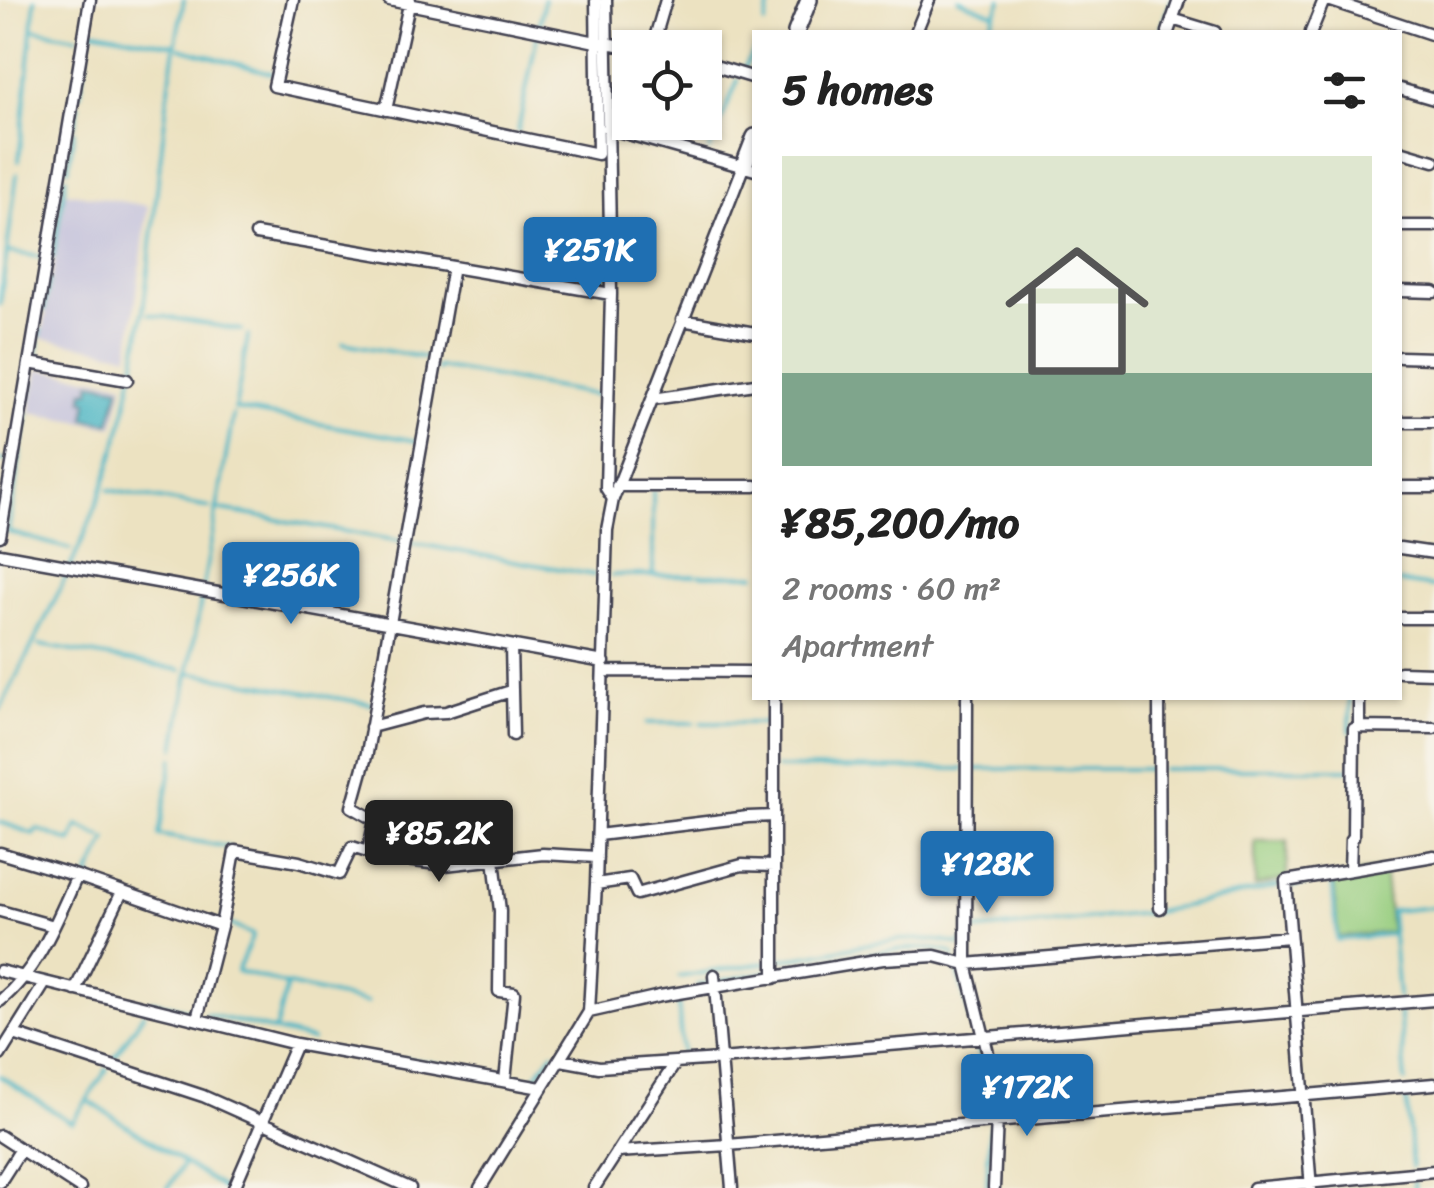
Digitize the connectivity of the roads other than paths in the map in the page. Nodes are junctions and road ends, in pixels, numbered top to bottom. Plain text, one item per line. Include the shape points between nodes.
1 (90, 0) edge
2 (293, 0) edge
3 (389, 0) edge
4 (596, 0) edge
5 (606, 0) edge
6 (666, 0) edge
7 (809, 0) edge
8 (929, 0) edge
9 (1179, 0) edge
10 (1326, 0) edge
11 (409, 2) edge
12 (1172, 20) junction
13 (657, 30) edge
14 (797, 30) edge
15 (917, 30) edge
16 (1169, 30) edge
17 (1208, 30) edge
18 (1312, 30) edge
19 (1434, 35) edge
20 (602, 42) junction
21 (612, 44) edge
22 (722, 69) edge
23 (752, 77) edge
24 (1402, 90) edge
25 (1434, 100) edge
26 (386, 110) junction
27 (604, 128) junction
28 (1402, 152) edge
29 (1434, 161) edge
30 (749, 167) edge
31 (1402, 226) edge
32 (1434, 226) edge
33 (256, 234) dead end
34 (453, 267) junction
35 (1402, 291) edge
36 (1434, 292) edge
37 (608, 294) junction
38 (682, 320) junction
39 (752, 332) edge
40 (1402, 358) edge
41 (1434, 358) edge
42 (29, 363) junction
43 (127, 380) dead end
44 (752, 384) edge
45 (653, 399) junction
46 (1402, 422) edge
47 (1434, 422) edge
48 (617, 486) junction
49 (752, 486) edge
50 (1402, 487) edge
51 (1434, 487) edge
52 (612, 499) junction
53 (0, 536) edge
54 (1402, 548) edge
55 (1434, 553) edge
56 (0, 554) edge
57 (1402, 618) edge
58 (1434, 618) edge
59 (390, 624) junction
60 (510, 646) junction
61 (604, 667) junction
62 (752, 672) edge
63 (1402, 672) edge
64 (1434, 673) edge
65 (510, 691) junction
66 (774, 700) edge
67 (967, 700) edge
68 (1159, 700) edge
69 (1359, 700) edge
70 (1359, 726) junction
71 (371, 727) junction
72 (1434, 728) edge
73 (513, 736) dead end
74 (774, 816) junction
75 (598, 834) junction
76 (368, 852) junction
77 (0, 853) edge
78 (1434, 856) edge
79 (597, 857) junction
80 (494, 858) junction
81 (774, 866) junction
82 (1350, 870) junction
83 (76, 876) junction
84 (596, 884) junction
85 (122, 892) junction
86 (1160, 908) dead end
87 (0, 912) edge
88 (54, 926) junction
89 (220, 926) junction
90 (1290, 937) junction
91 (966, 964) junction
92 (0, 971) edge
93 (24, 978) junction
94 (774, 978) junction
95 (714, 982) junction
96 (45, 983) junction
97 (75, 990) junction
98 (1434, 1000) edge
99 (0, 1002) edge
100 (589, 1012) junction
101 (1296, 1012) junction
102 (198, 1019) junction
103 (14, 1034) junction
104 (984, 1037) junction
105 (296, 1044) junction
106 (0, 1055) edge
107 (720, 1059) junction
108 (560, 1060) junction
109 (676, 1062) junction
110 (505, 1081) junction
111 (1434, 1084) edge
112 (541, 1088) junction
113 (1302, 1096) junction
114 (998, 1121) junction
115 (262, 1123) junction
116 (0, 1136) edge
117 (728, 1145) junction
118 (21, 1149) junction
119 (617, 1152) junction
120 (1434, 1171) edge
121 (0, 1182) edge
122 (1311, 1185) edge
123 (78, 1188) edge
124 (234, 1188) edge
125 (410, 1188) edge
126 (480, 1188) edge
127 (594, 1188) edge
128 (732, 1188) edge
129 (994, 1188) edge
130 (1254, 1188) edge

1 - 42 street
2 - 26 street via 274,86
3 - 11 street
4 - 20 street
5 - 20 street
6 - 13 street
7 - 14 street
8 - 15 street
9 - 12 street
10 - 18 street
10 - 19 street
11 - 20 street
11 - 26 street
12 - 16 street
12 - 17 street
20 - 21 street
20 - 27 street
22 - 23 street
24 - 25 street
26 - 27 street via 598,154
27 - 30 street
27 - 37 street
28 - 29 street
30 - 38 street
31 - 32 street
33 - 34 street
34 - 37 street
34 - 59 street
35 - 36 street
37 - 52 street via 606,488
38 - 39 street
38 - 45 street
40 - 41 street
42 - 43 street
42 - 53 street
44 - 45 street
45 - 48 street
46 - 47 street
48 - 49 street
48 - 52 street
50 - 51 street
52 - 61 street
54 - 55 street
56 - 59 street
57 - 58 street
59 - 60 street
59 - 71 street
60 - 61 street
60 - 65 street
61 - 62 street
61 - 75 street
63 - 64 street
65 - 71 street
65 - 73 street
66 - 74 street
67 - 91 street
68 - 86 street
69 - 70 street
70 - 72 street
70 - 82 street
71 - 76 street via 352,807 375,820
74 - 75 street
74 - 81 street
75 - 79 street
76 - 80 street via 445,865
76 - 89 street via 352,847 339,874 236,851
77 - 83 street
78 - 82 street
79 - 80 street
79 - 84 street
80 - 110 street via 499,991 514,993
81 - 84 street via 742,865 637,894 630,879
81 - 94 street
82 - 90 street via 1286,882
83 - 85 street
83 - 88 street
84 - 100 street
85 - 89 street
85 - 97 street
87 - 88 street
88 - 93 street
89 - 102 street
90 - 91 street
90 - 101 street
91 - 94 street via 916,955
91 - 104 street
92 - 93 street
93 - 96 street
93 - 99 street
94 - 95 street
95 - 100 street
95 - 107 street
96 - 97 street
96 - 103 street
97 - 102 street
98 - 101 street
100 - 108 street
101 - 104 street
101 - 113 street
102 - 105 street
103 - 106 street
103 - 115 street via 203,1096
104 - 107 street
104 - 114 street
105 - 110 street
105 - 115 street
107 - 109 street
107 - 117 street
108 - 109 street via 599,1067
108 - 112 street
109 - 119 street
110 - 112 street
111 - 113 street
112 - 126 street
113 - 114 street
113 - 122 street
114 - 117 street
114 - 129 street
115 - 124 street
115 - 125 street
116 - 118 street
117 - 119 street
117 - 128 street
118 - 121 street
118 - 123 street
119 - 127 street
120 - 122 street
122 - 130 street

